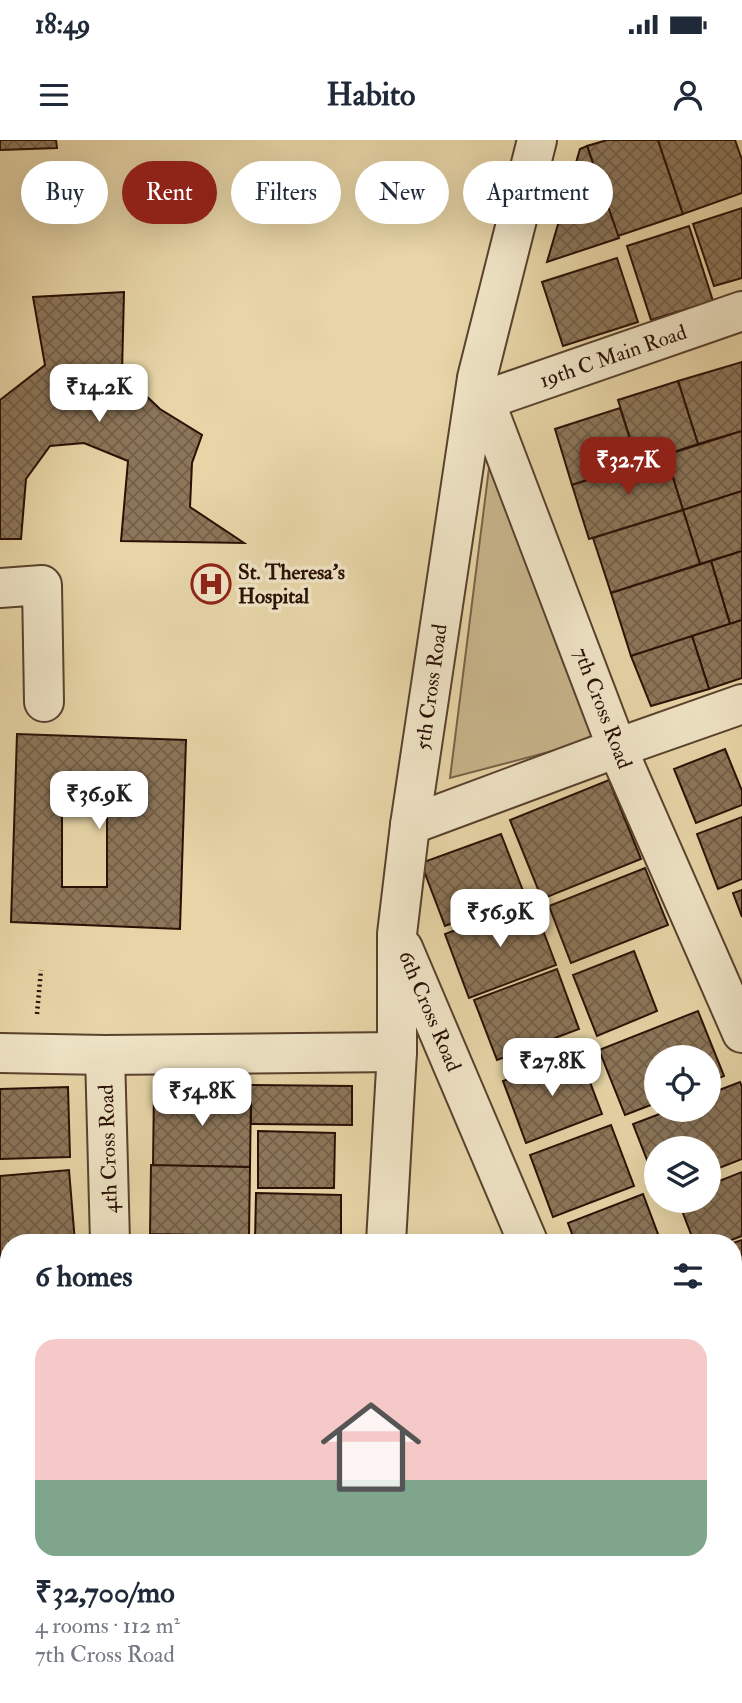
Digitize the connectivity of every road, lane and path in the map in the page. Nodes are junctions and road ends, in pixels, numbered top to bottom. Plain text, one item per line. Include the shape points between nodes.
1 (537, 140) edge
2 (740, 317) edge
3 (481, 389) junction
4 (0, 588) edge
5 (44, 702) dead end
6 (742, 704) edge
7 (617, 748) junction
8 (410, 825) junction
9 (397, 934) junction
10 (742, 1033) edge
11 (397, 1052) junction
12 (0, 1053) edge
13 (105, 1055) junction
14 (110, 1234) edge
15 (386, 1234) edge
16 (525, 1234) edge

1 - 3 street, 5th Cross Road
2 - 3 street, 19th C Main Road
3 - 7 street, 7th Cross Road
3 - 8 street, 5th Cross Road
4 - 5 street via 42,585
6 - 7 street
7 - 8 street
7 - 10 street, 7th Cross Road
8 - 9 street, 5th Cross Road
9 - 11 street, 5th Cross Road
9 - 16 street, 6th Cross Road
11 - 13 street
11 - 15 street, 5th Cross Road
12 - 13 street
13 - 14 street, 4th Cross Road

